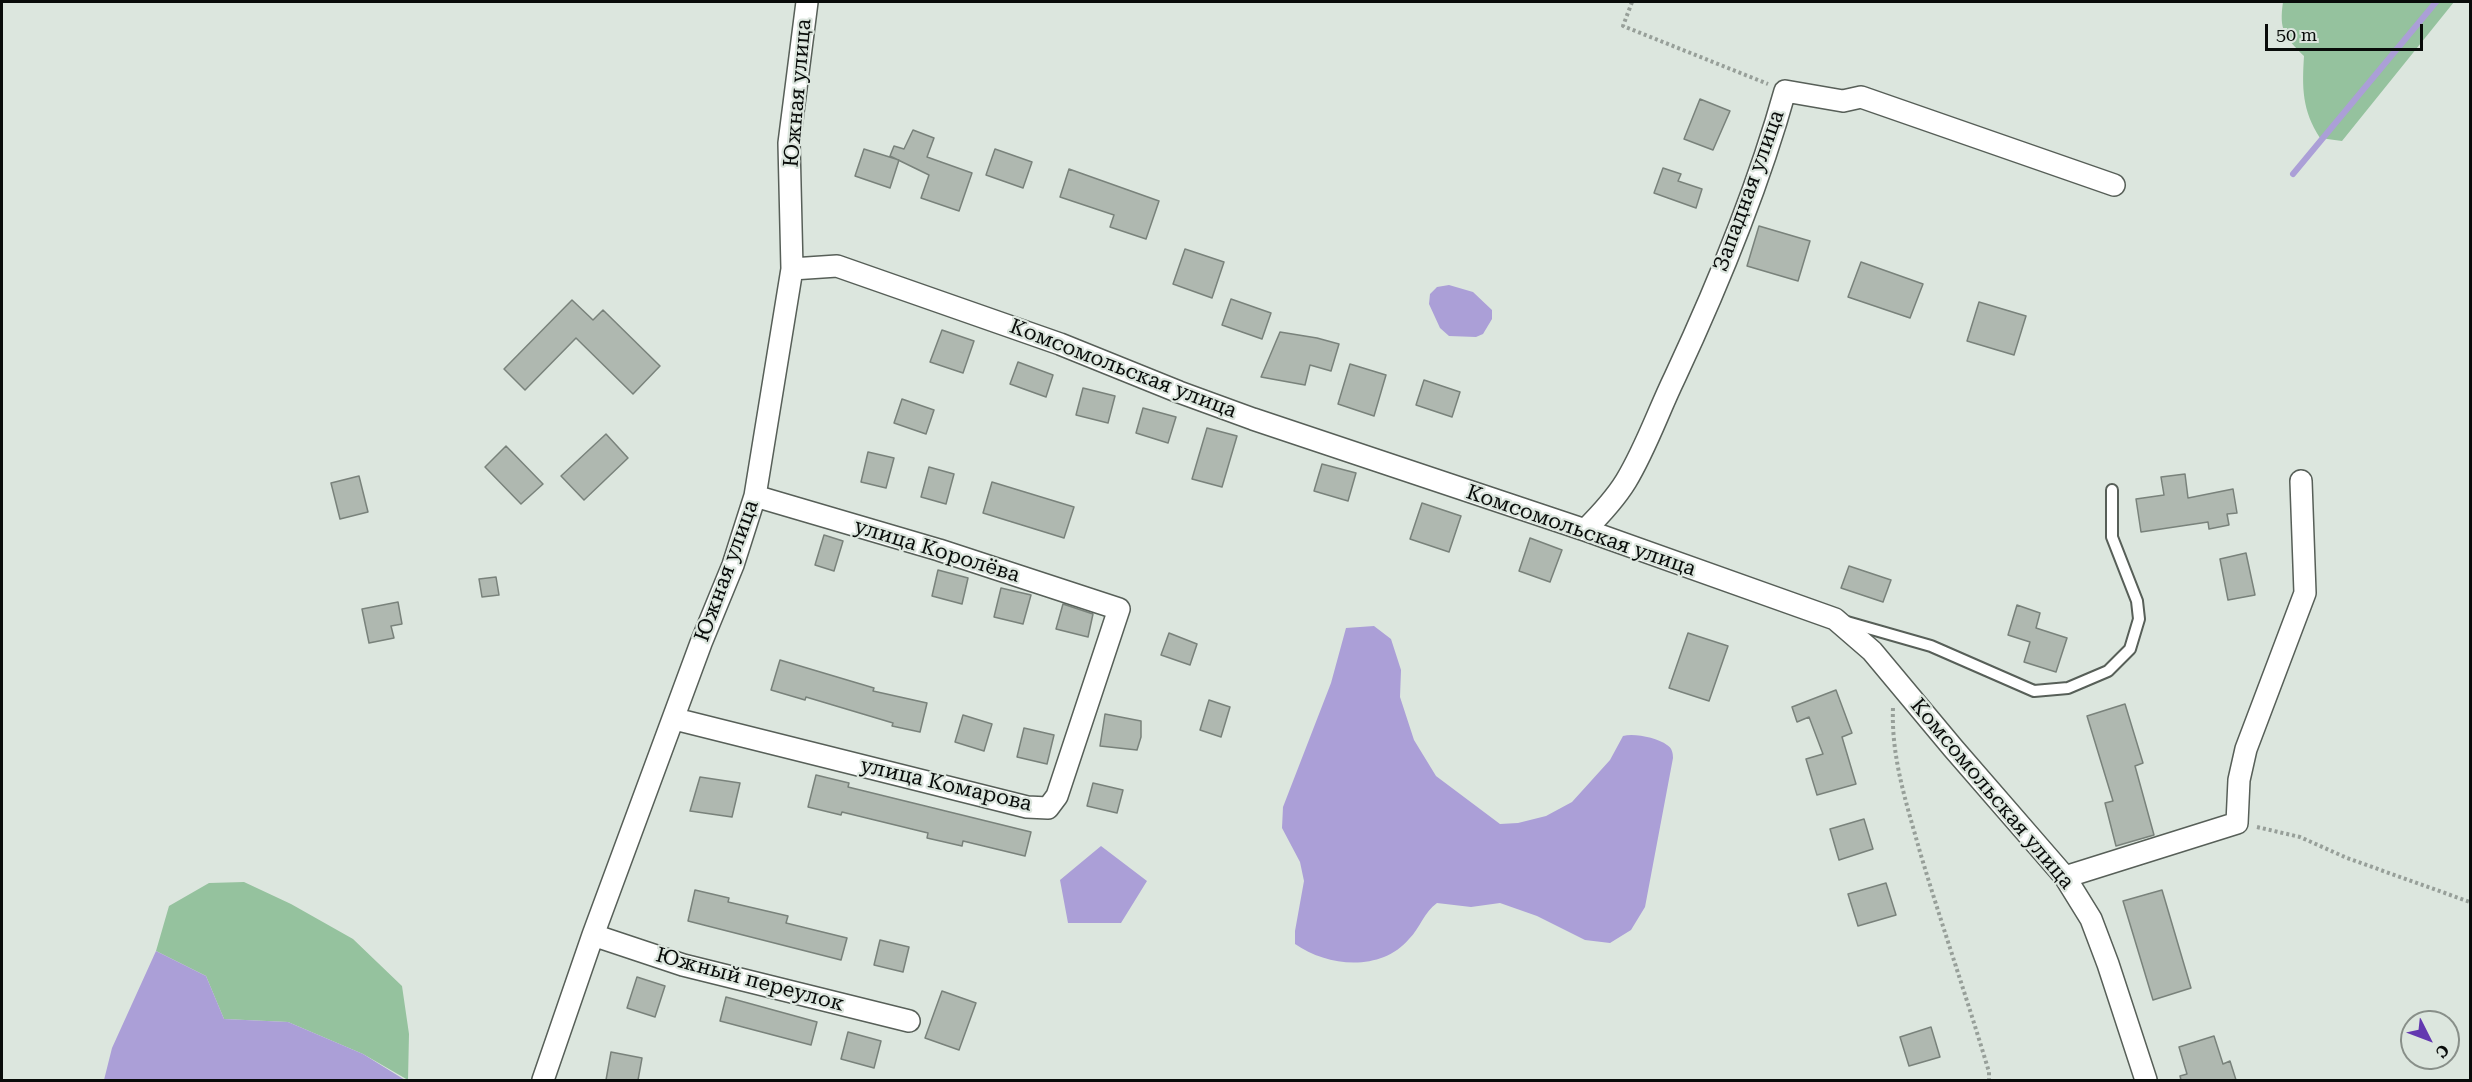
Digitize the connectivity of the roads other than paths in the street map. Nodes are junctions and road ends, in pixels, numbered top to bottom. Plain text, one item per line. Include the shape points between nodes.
1 (807, 2) edge
2 (2114, 185) dead end
3 (792, 269) junction
4 (2301, 481) dead end
5 (2112, 490) dead end
6 (755, 496) junction
7 (1585, 530) junction
8 (1119, 609) joint
9 (1835, 619) junction
10 (675, 719) junction
11 (2065, 877) junction
12 (592, 935) junction
13 (909, 1021) dead end
14 (543, 1080) edge
15 (2146, 1080) edge

1 - 3 street, Южная улица via 789,142
2 - 7 street, Западная улица via 1861,97 1843,101 1785,92 1770,143 1707,305 1646,442 1625,482
3 - 6 street, Южная улица
3 - 7 street, Комсомольская улица via 837,266 1060,344 1232,411
4 - 11 street via 2305,593 2246,749 2239,780 2237,823
5 - 9 lane via 2112,537 2137,601 2139,619 2130,649 2108,671 2068,688 2034,691 1931,646
6 - 8 street, улица Королёва
6 - 10 street, Южная улица
7 - 9 street, Комсомольская улица
8 - 10 street, улица Комарова via 1058,796 1048,808 1027,807
9 - 11 street, Комсомольская улица via 1872,651
10 - 12 street, Южная улица
11 - 15 street, Комсомольская улица via 2091,919
12 - 13 street, Южный переулок via 683,965
12 - 14 street, Южная улица

